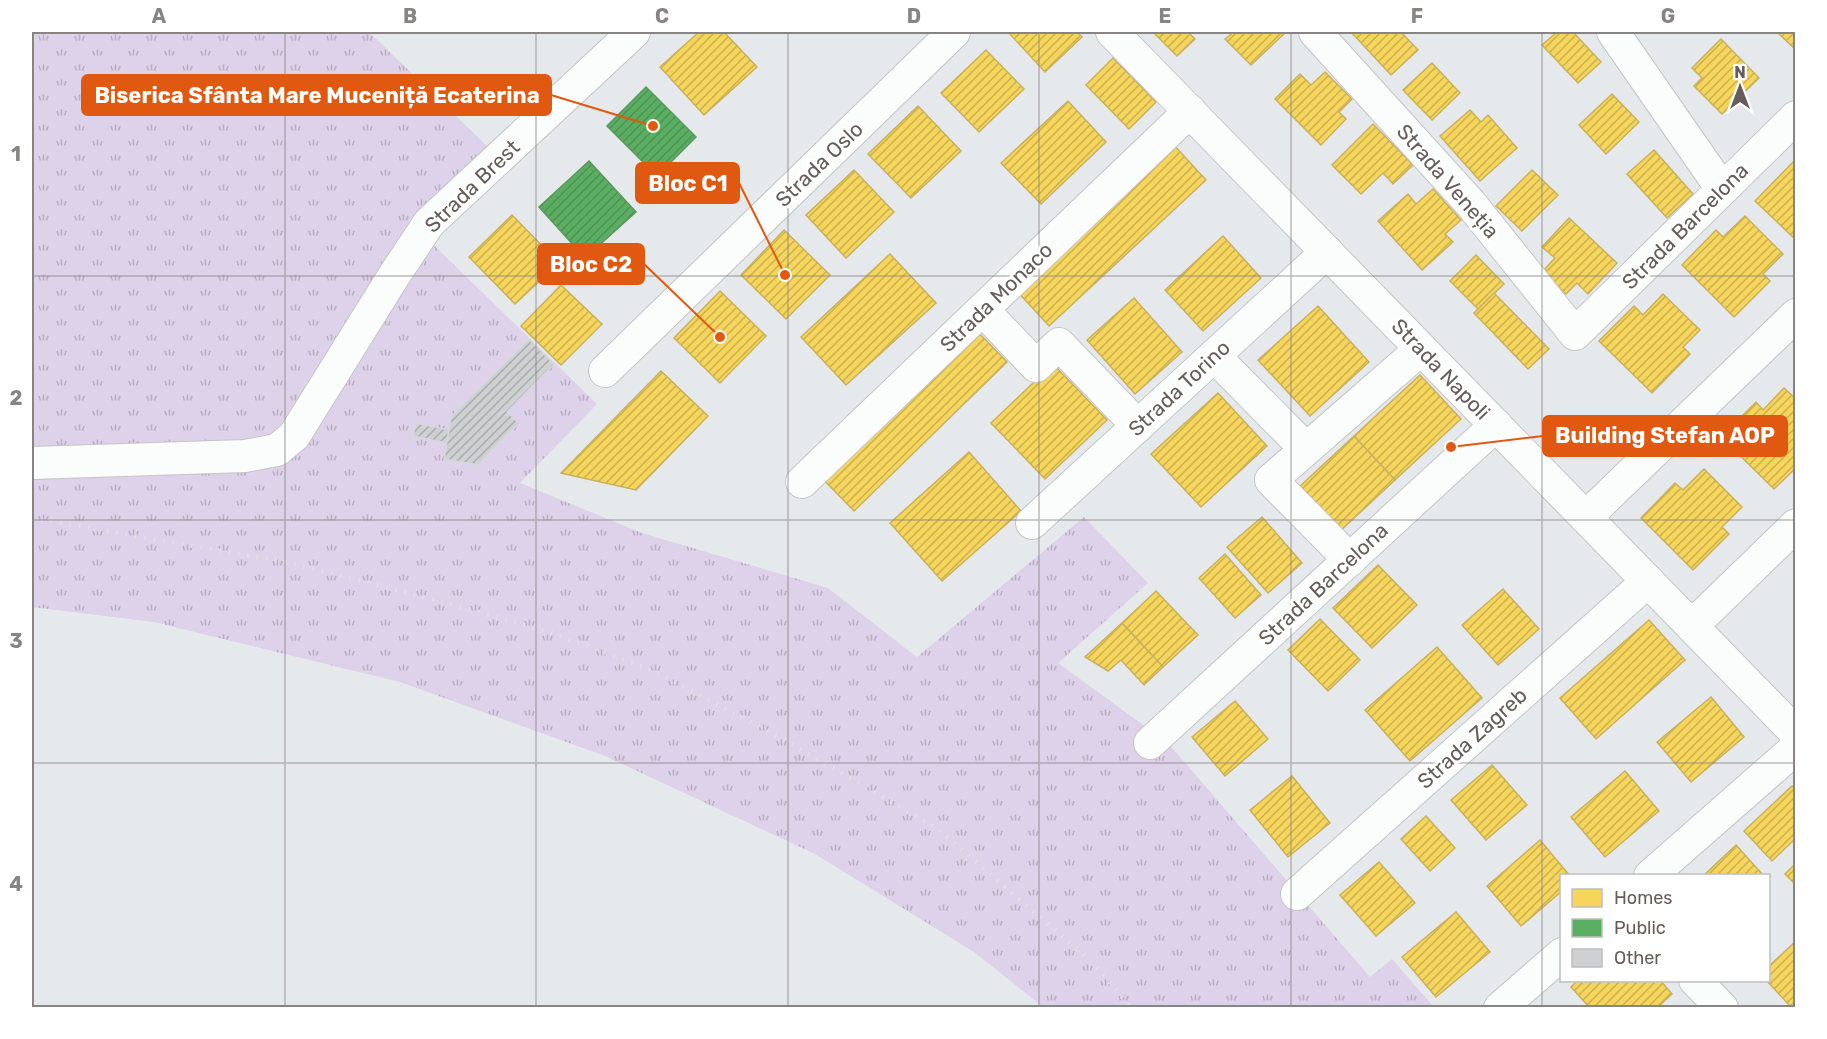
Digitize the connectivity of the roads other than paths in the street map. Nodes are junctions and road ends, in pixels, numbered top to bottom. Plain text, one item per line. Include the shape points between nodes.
1 (634, 32) edge
2 (954, 32) edge
3 (1113, 32) edge
4 (1315, 32) edge
5 (1613, 32) edge
6 (1190, 111) junction
7 (1796, 117) edge
8 (1722, 189) junction
9 (1327, 252) junction
10 (983, 310) junction
11 (1796, 315) edge
12 (1575, 334) joint
13 (1421, 349) junction
14 (1214, 356) junction
15 (605, 371) dead end
16 (1496, 425) junction
17 (1138, 426) junction
18 (1306, 449) junction
19 (32, 463) edge
20 (802, 483) dead end
21 (1586, 518) junction
22 (1032, 524) dead end
23 (1796, 525) edge
24 (1350, 560) junction
25 (1648, 581) junction
26 (1692, 626) junction
27 (1796, 733) edge
28 (1150, 743) dead end
29 (1796, 748) edge
30 (1652, 874) edge
31 (1297, 894) dead end
32 (1560, 956) edge
33 (1696, 982) edge
34 (1510, 1004) edge
35 (1722, 1008) edge

1 - 19 street, Strada Brest via 429,224 294,436 277,450 193,459
2 - 15 street, Strada Oslo
3 - 6 street, Strada Napoli
4 - 12 street, Strada Veneția via 1471,204
5 - 8 street
6 - 9 street, Strada Napoli
6 - 10 street, Strada Monaco
7 - 8 street, Strada Barcelona
8 - 12 street, Strada Barcelona
9 - 13 street, Strada Napoli
9 - 14 street, Strada Torino
10 - 17 street via 1036,366 1059,344
10 - 20 street, Strada Monaco
11 - 21 street
13 - 16 street, Strada Napoli
13 - 18 street
14 - 17 street, Strada Torino
14 - 18 street
16 - 21 street, Strada Napoli
16 - 24 street, Strada Barcelona
17 - 22 street, Strada Torino
18 - 24 street via 1271,480
21 - 25 street, Strada Napoli
23 - 26 street
24 - 28 street, Strada Barcelona
25 - 26 street, Strada Napoli
25 - 31 street, Strada Zagreb
26 - 27 street, Strada Napoli
29 - 30 street
32 - 34 street
33 - 35 street

